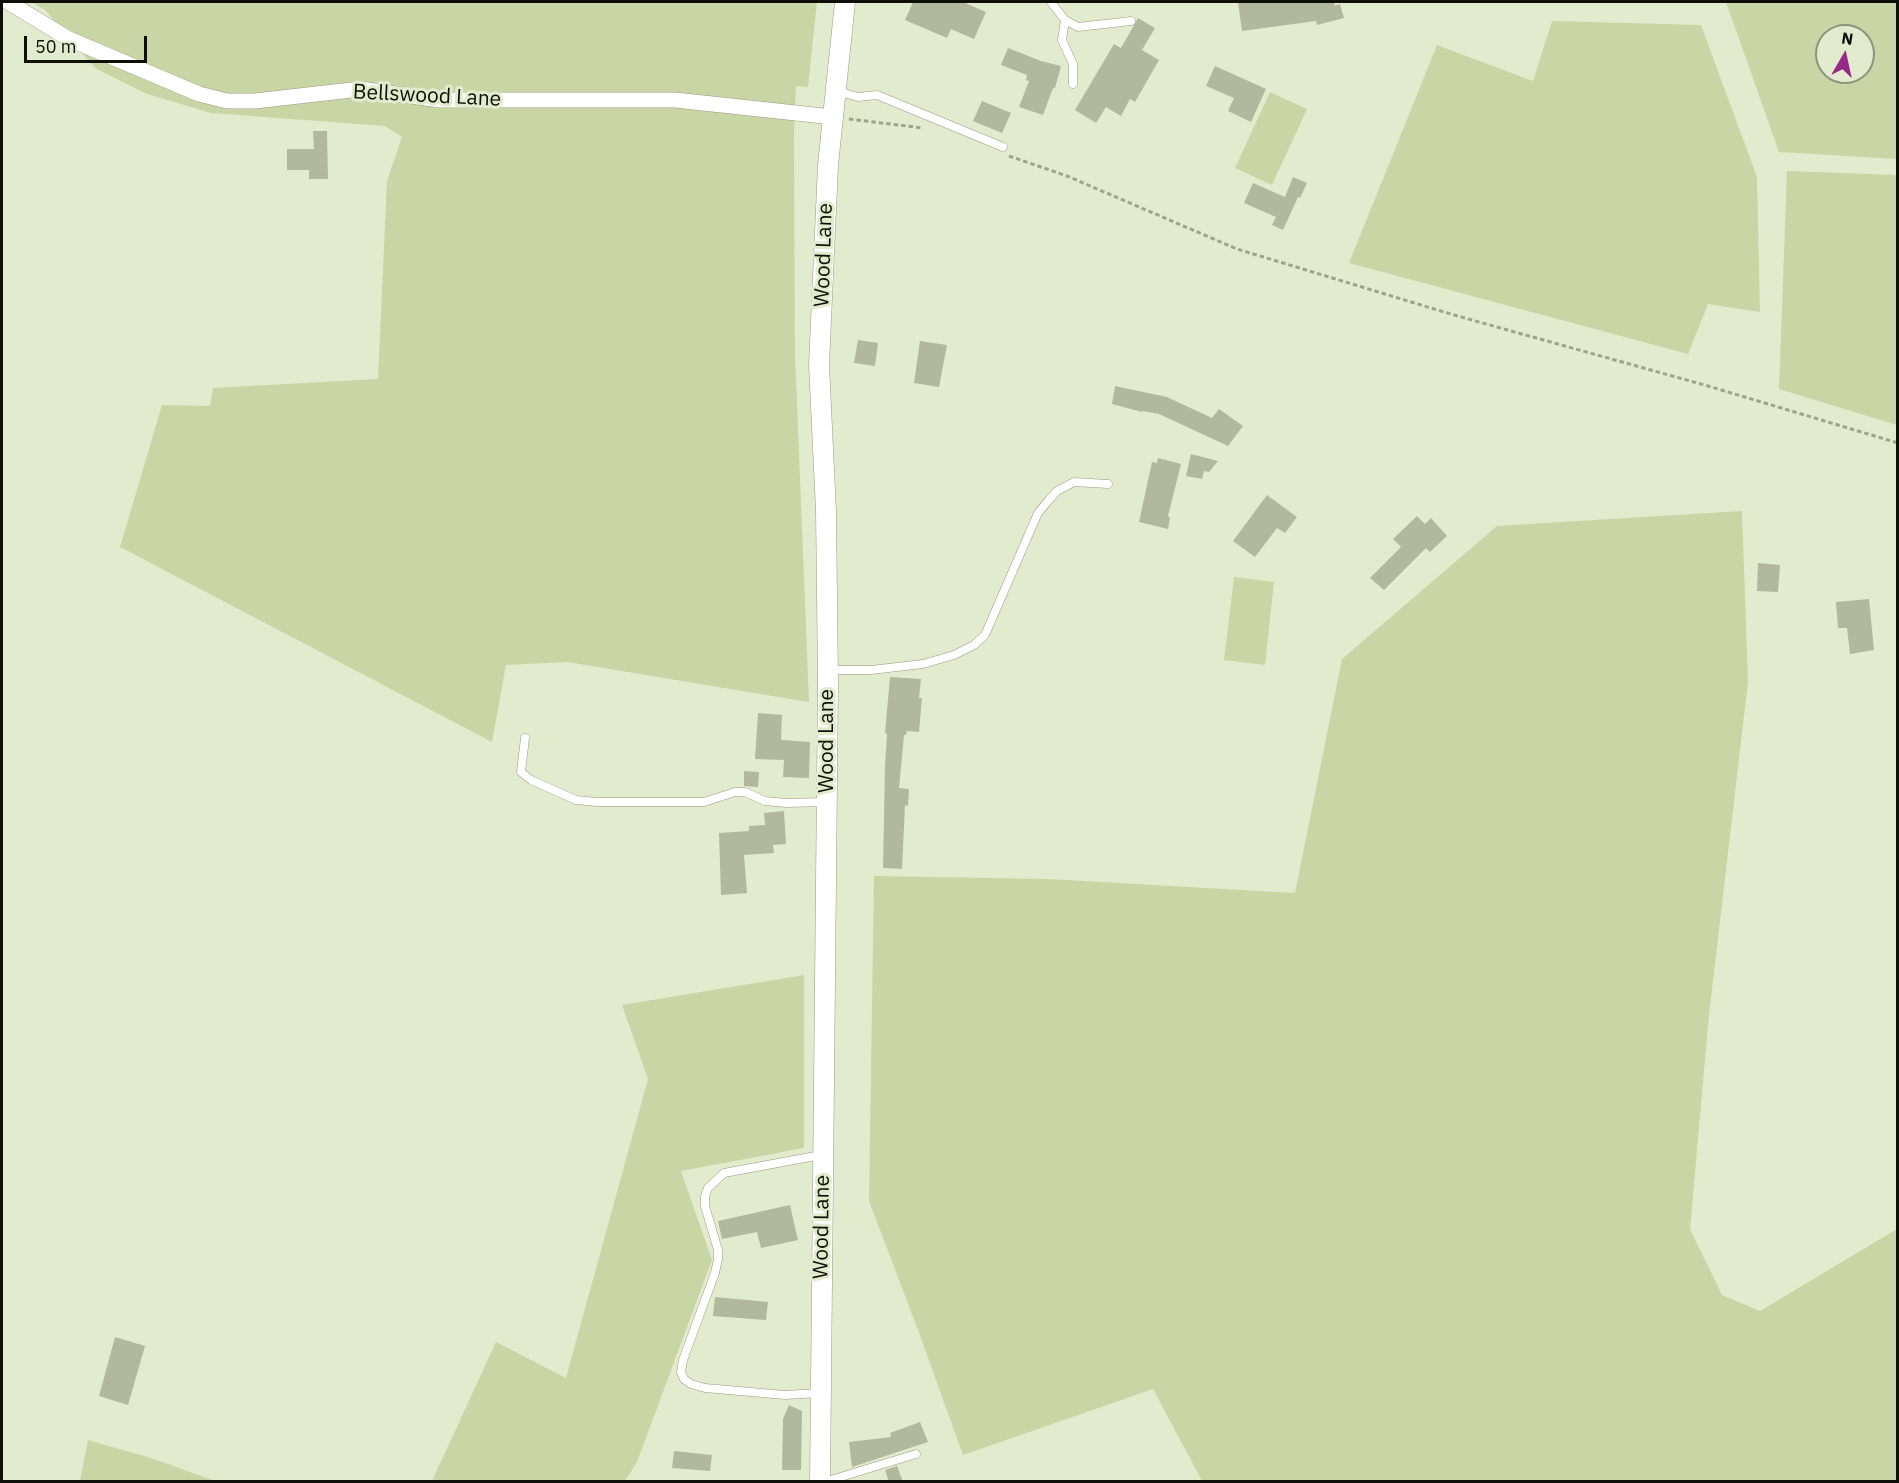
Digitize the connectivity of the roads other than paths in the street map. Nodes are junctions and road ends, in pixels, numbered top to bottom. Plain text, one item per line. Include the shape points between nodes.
1 (8, 2) edge
2 (845, 2) edge
3 (1051, 2) edge
4 (1065, 20) junction
5 (1131, 21) dead end
6 (1073, 84) dead end
7 (836, 91) junction
8 (833, 117) junction
9 (1001, 150) road end
10 (1108, 484) dead end
11 (827, 670) junction
12 (525, 738) dead end
13 (827, 802) junction
14 (823, 1154) junction
15 (821, 1393) junction
16 (916, 1454) dead end
17 (822, 1482) edge

1 - 8 street, Bellswood Lane via 69,39 199,94 226,101 360,89 440,100 675,100
2 - 7 street, Wood Lane
3 - 4 lane
4 - 5 lane via 1078,27
4 - 6 lane via 1062,40 1073,64
7 - 8 street, Wood Lane
7 - 9 lane via 858,97 877,95
8 - 11 street, Wood Lane via 819,364 826,511
10 - 11 lane via 1074,482 1057,491 1038,513 985,635 974,645 922,664
11 - 13 street, Wood Lane
12 - 13 lane via 521,772 576,800 704,802 745,792 765,801
13 - 14 street, Wood Lane
14 - 15 street, Wood Lane
14 - 15 lane via 724,1173 708,1188 705,1206 718,1259 681,1372 691,1384 705,1388 785,1395
15 - 17 street, Wood Lane
16 - 17 lane

